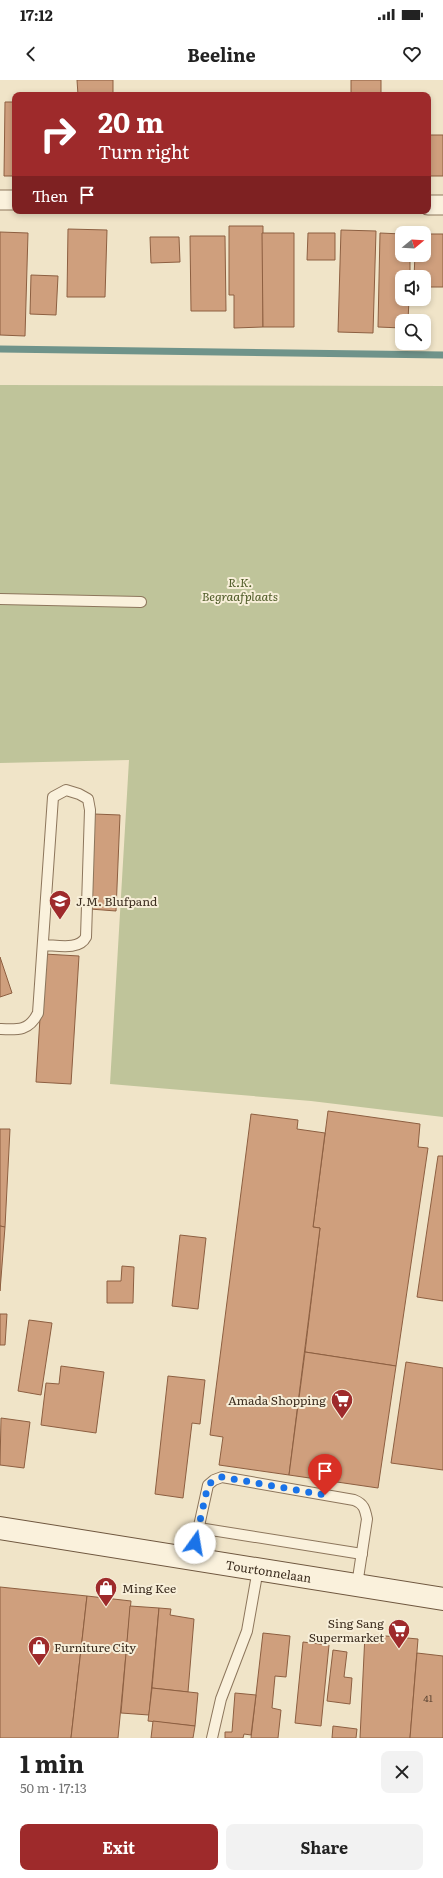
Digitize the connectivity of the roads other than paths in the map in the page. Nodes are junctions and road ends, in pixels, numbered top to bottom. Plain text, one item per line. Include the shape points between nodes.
1 (0, 200) edge
2 (12, 200) edge
3 (431, 205) edge
4 (443, 205) edge
5 (0, 599) edge
6 (141, 602) dead end
7 (43, 945) junction
8 (0, 1029) edge
9 (0, 1528) edge
10 (198, 1528) junction
11 (362, 1554) junction
12 (192, 1558) junction
13 (258, 1569) junction
14 (357, 1585) junction
15 (443, 1599) edge
16 (212, 1738) edge

1 - 2 street
3 - 4 street
5 - 6 lane
7 - 7 lane via 53,797 66,790 88,799 90,810 86,937 76,946
7 - 8 lane via 38,1014 33,1023 18,1030
9 - 12 street, Tourtonnelaan
10 - 11 lane
10 - 11 lane via 208,1485 222,1477 361,1503 367,1519
10 - 12 lane
11 - 14 lane
12 - 13 street, Tourtonnelaan
13 - 14 street, Tourtonnelaan
13 - 16 lane via 247,1630 221,1699
14 - 15 street, Tourtonnelaan

